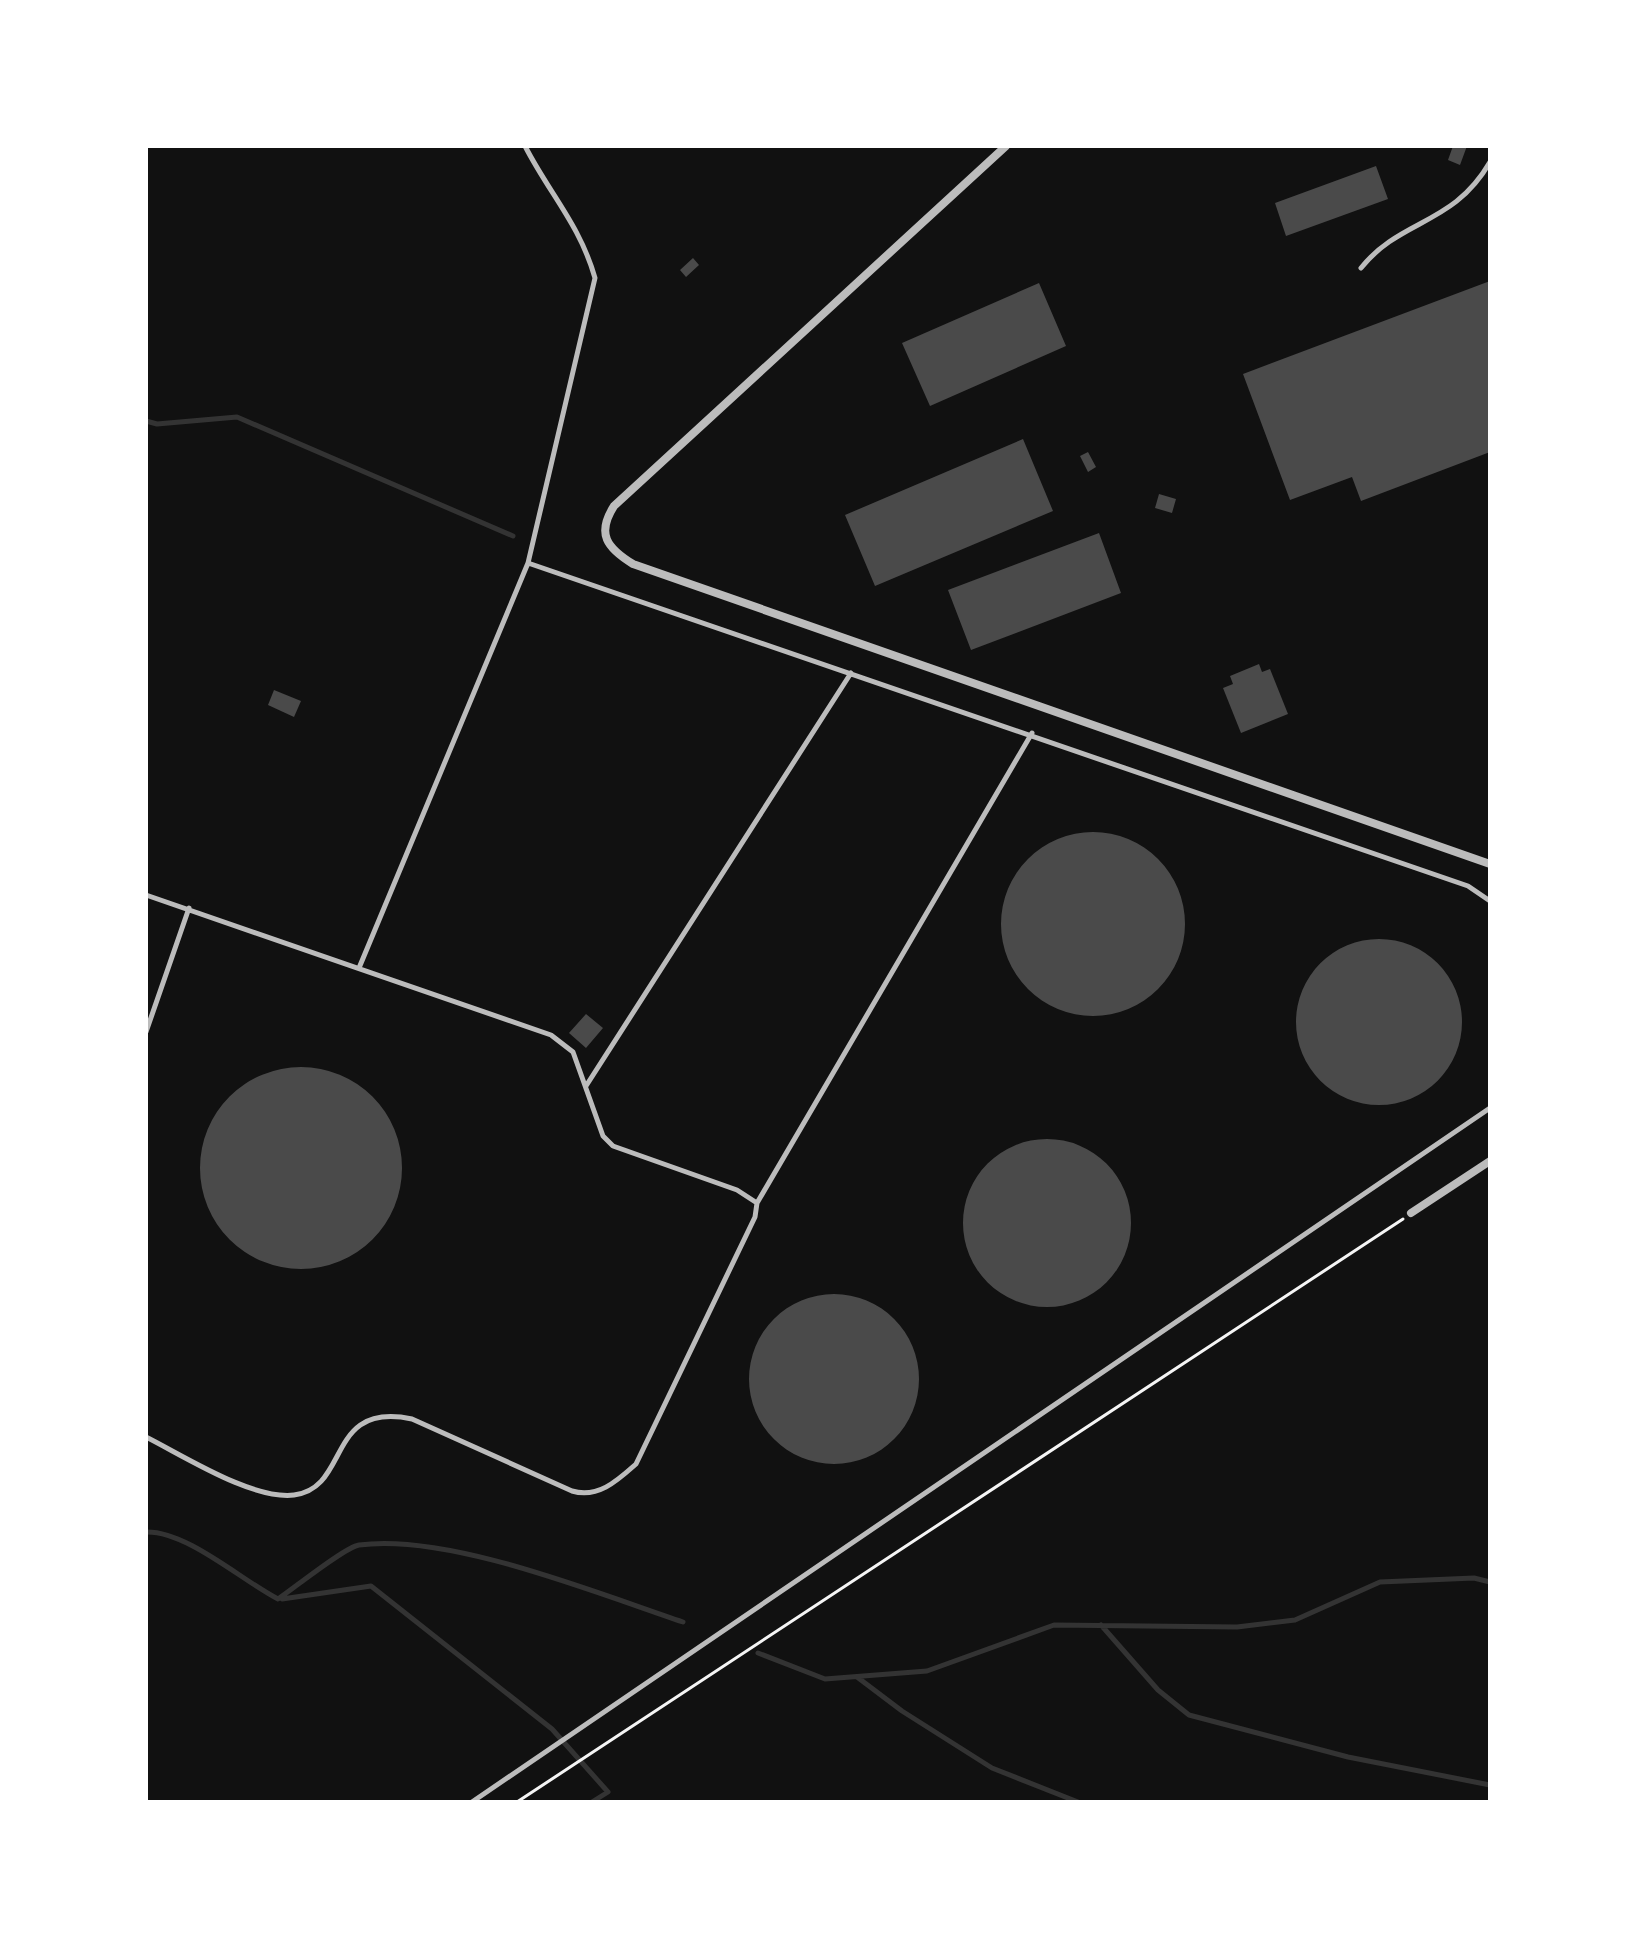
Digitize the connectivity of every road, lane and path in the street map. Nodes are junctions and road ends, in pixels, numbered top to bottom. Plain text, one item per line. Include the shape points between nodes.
1 (525, 146) edge
2 (1006, 146) edge
3 (1490, 162) edge
4 (1361, 268) dead end
5 (528, 563) junction
6 (851, 673) junction
7 (1032, 733) junction
8 (1490, 864) edge
9 (146, 895) edge
10 (1490, 901) edge
11 (189, 908) junction
12 (359, 968) junction
13 (146, 1032) edge
14 (586, 1086) junction
15 (1490, 1108) edge
16 (1490, 1161) edge
17 (757, 1203) junction
18 (1411, 1213) joint
19 (146, 1437) edge
20 (472, 1802) edge
21 (517, 1802) edge

1 - 5 lane via 571,217 595,278
2 - 8 street via 614,506 604,539 612,551 633,564
3 - 4 lane via 1477,185 1447,211 1379,246
5 - 6 lane
5 - 12 lane
6 - 7 lane
6 - 14 lane
7 - 10 lane via 1468,886
7 - 17 lane
9 - 11 lane
11 - 12 lane
11 - 13 lane
12 - 14 lane via 551,1035 573,1052
14 - 17 lane via 603,1136 613,1146 737,1190
15 - 20 lane
16 - 18 street
17 - 19 lane via 755,1217 636,1464 594,1492 572,1491 412,1419 385,1414 365,1420 315,1485 297,1495 248,1487
18 - 21 path

